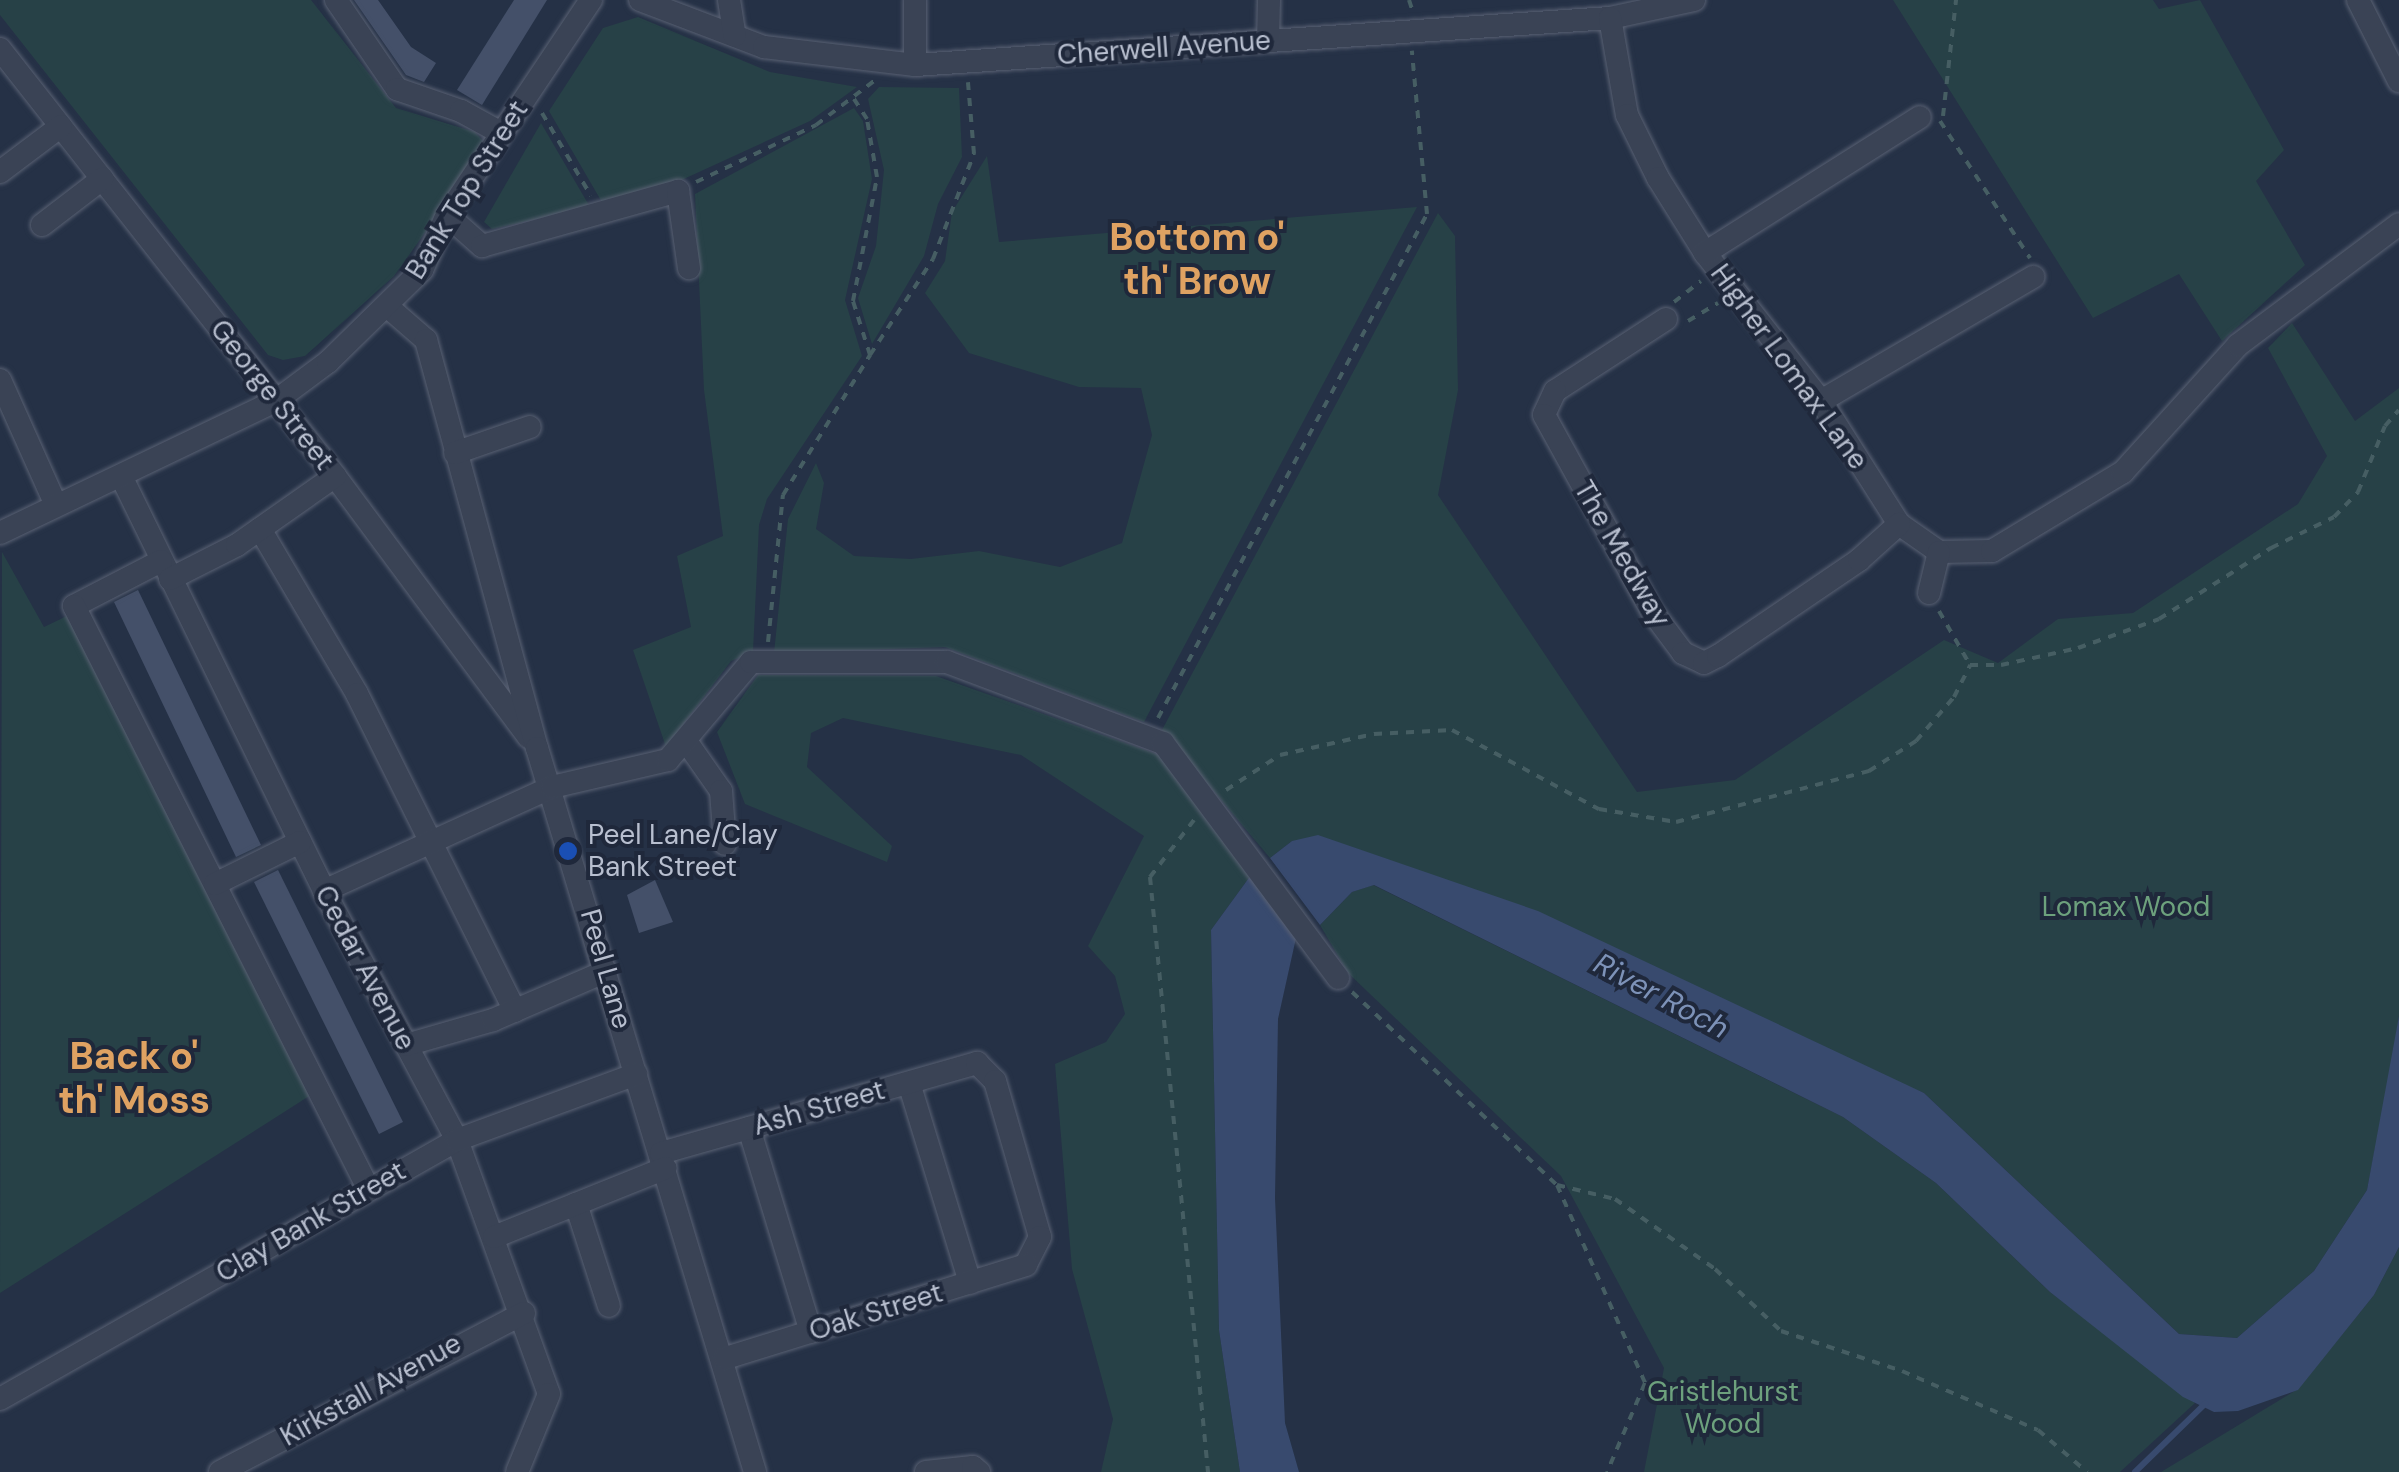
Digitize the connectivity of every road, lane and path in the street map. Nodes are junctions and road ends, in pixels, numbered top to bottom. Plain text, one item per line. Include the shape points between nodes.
1 (336, 0) edge
2 (591, 0) edge
3 (640, 0) edge
4 (729, 0) edge
5 (914, 0) edge
6 (1269, 0) edge
7 (1694, 0) edge
8 (1956, 0) edge
9 (2358, 0) edge
10 (1610, 18) junction
11 (1410, 32) junction
12 (735, 36) junction
13 (1268, 41) junction
14 (0, 48) edge
15 (890, 62) junction
16 (966, 62) junction
17 (915, 65) junction
18 (2399, 81) edge
19 (530, 92) junction
20 (854, 99) junction
21 (1931, 119) junction
22 (61, 126) junction
23 (502, 133) junction
24 (0, 172) edge
25 (102, 179) junction
26 (678, 192) junction
27 (600, 213) junction
28 (447, 215) junction
29 (2399, 224) edge
30 (42, 225) dead end
31 (1711, 261) junction
32 (689, 268) dead end
33 (2032, 278) joint
34 (1734, 292) junction
35 (388, 307) junction
36 (1666, 319) junction
37 (870, 355) junction
38 (0, 380) edge
39 (277, 400) junction
40 (1821, 402) junction
41 (2399, 410) edge
42 (530, 427) dead end
43 (455, 453) junction
44 (121, 476) junction
45 (336, 476) junction
46 (56, 506) junction
47 (1899, 524) junction
48 (260, 529) junction
49 (0, 532) edge
50 (1939, 552) junction
51 (166, 570) junction
52 (1929, 593) joint
53 (767, 662) junction
54 (1970, 665) junction
55 (1148, 737) junction
56 (686, 742) junction
57 (538, 748) junction
58 (552, 787) junction
59 (1208, 802) junction
60 (300, 842) junction
61 (430, 842) junction
62 (725, 844) dead end
63 (215, 884) junction
64 (324, 890) junction
65 (606, 971) junction
66 (1338, 978) joint
67 (515, 1011) junction
68 (406, 1045) junction
69 (636, 1074) junction
70 (909, 1083) junction
71 (749, 1128) junction
72 (457, 1140) junction
73 (664, 1161) junction
74 (1557, 1185) junction
75 (369, 1190) junction
76 (576, 1204) junction
77 (494, 1236) junction
78 (1026, 1265) joint
79 (970, 1283) junction
80 (609, 1306) dead end
81 (524, 1313) junction
82 (811, 1332) junction
83 (726, 1358) junction
84 (0, 1399) edge
85 (220, 1472) edge
86 (517, 1472) edge
87 (755, 1472) edge
88 (926, 1472) edge
89 (979, 1472) edge
90 (1208, 1472) edge
91 (1607, 1472) edge
92 (2087, 1472) edge

1 - 23 street via 397,89 461,110
2 - 19 street, Bank Top Street
3 - 12 street, Cherwell Avenue
4 - 12 street
5 - 17 street
6 - 13 street
7 - 10 street, Cherwell Avenue
8 - 21 path
9 - 18 street
10 - 11 street, Cherwell Avenue
10 - 31 street, Higher Lomax Lane via 1627,116
11 - 13 street, Cherwell Avenue
11 - 55 path via 1427,214
12 - 15 street, Cherwell Avenue via 764,47
13 - 16 street, Cherwell Avenue
14 - 22 street, George Street
15 - 17 street, Cherwell Avenue
15 - 20 path
16 - 17 street, Cherwell Avenue
16 - 37 path via 974,154 932,259
19 - 23 street, Bank Top Street
19 - 27 path
20 - 26 path via 816,125
20 - 37 path via 867,119 877,177 852,301
21 - 31 street
21 - 33 path via 2032,261
22 - 24 street
22 - 25 street, George Street
23 - 28 street, Bank Top Street
25 - 30 street
25 - 39 street, George Street
26 - 27 street
26 - 32 street
27 - 28 street via 482,246
28 - 35 street, Bank Top Street via 422,270
29 - 50 street via 2238,345 2123,472 1992,550
31 - 34 street, Higher Lomax Lane
31 - 36 path via 1676,297
33 - 40 street
34 - 36 path via 1691,321
34 - 40 street, Higher Lomax Lane
35 - 39 street, Bank Top Street
35 - 43 street, Peel Lane via 426,340
36 - 47 street, The Medway via 1555,390 1544,406 1642,593 1683,654 1704,663 1718,656 1859,560
37 - 53 path via 783,495
38 - 46 street
39 - 44 street, Bank Top Street
39 - 45 street, George Street
40 - 47 street, Higher Lomax Lane
41 - 54 path via 2385,426 2358,492 2334,517 2271,548 2186,606 2109,640 2001,665
42 - 43 street
43 - 57 street, Peel Lane
44 - 46 street, Bank Top Street
44 - 51 street, Cedar Avenue
45 - 48 street
45 - 57 street, George Street
46 - 49 street, Bank Top Street
47 - 50 street, Higher Lomax Lane
48 - 51 street
48 - 61 street via 357,694
50 - 52 street
51 - 60 street, Cedar Avenue
51 - 63 street via 74,606
52 - 54 path
53 - 55 street via 947,662
53 - 56 street via 750,662
54 - 59 path via 1954,697 1916,740 1869,771 1676,822 1599,809 1452,730 1374,734 1280,755
55 - 59 street via 1163,742
56 - 58 street via 668,760
56 - 62 street via 721,792
57 - 58 street, Peel Lane
58 - 61 street
58 - 65 street, Peel Lane
59 - 66 street
59 - 90 path via 1150,877
60 - 63 street
60 - 64 street, Cedar Avenue
61 - 64 street
61 - 67 street
63 - 75 street
64 - 68 street, Cedar Avenue
65 - 67 street
65 - 69 street, Peel Lane
66 - 74 path
67 - 68 street
68 - 72 street, Cedar Avenue
69 - 72 street, Clay Bank Street
69 - 73 street, Peel Lane
70 - 71 street, Ash Street
70 - 78 street, Ash Street via 977,1063 995,1081 1040,1237
70 - 79 street
71 - 73 street, Ash Street
71 - 82 street
72 - 75 street, Clay Bank Street
72 - 77 street, Cedar Avenue
73 - 76 street, Ash Street
73 - 83 street, Peel Lane
74 - 91 path via 1646,1383
74 - 92 path via 1615,1199 1715,1268 1781,1331 1902,1371 2038,1430
75 - 84 street, Clay Bank Street
76 - 77 street, Ash Street
76 - 80 street
77 - 81 street, Cedar Avenue
78 - 79 street, Oak Street
79 - 82 street, Oak Street
81 - 85 street, Kirkstall Avenue
81 - 86 street, Cedar Avenue via 549,1394
82 - 83 street, Oak Street
83 - 87 street, Peel Lane
88 - 89 street via 973,1466

